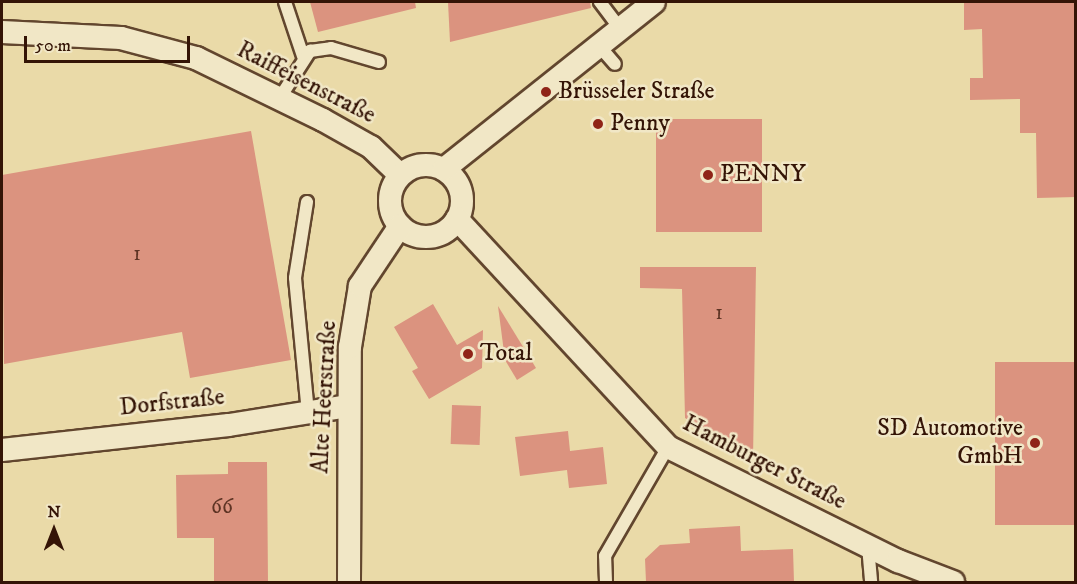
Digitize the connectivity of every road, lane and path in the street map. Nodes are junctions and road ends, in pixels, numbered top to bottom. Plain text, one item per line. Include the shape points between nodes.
1 (285, 2) edge
2 (600, 2) edge
3 (654, 2) edge
4 (621, 30) junction
5 (2, 32) edge
6 (303, 56) junction
7 (379, 62) dead end
8 (281, 96) junction
9 (400, 175) junction
10 (451, 177) junction
11 (307, 202) dead end
12 (457, 219) junction
13 (400, 226) junction
14 (347, 406) junction
15 (308, 413) junction
16 (669, 447) junction
17 (2, 450) edge
18 (868, 546) junction
19 (349, 582) edge
20 (606, 582) edge
21 (871, 582) edge
22 (953, 582) edge

1 - 6 lane
2 - 4 lane
3 - 4 street
4 - 10 street via 608,56 520,112
5 - 8 street, Raiffeisenstraße via 121,38 196,58
6 - 7 lane via 331,48
6 - 8 lane
8 - 9 street, Raiffeisenstraße via 371,147
9 - 10 street via 421,165
9 - 13 street via 390,206
10 - 12 street
11 - 15 lane via 295,278
12 - 13 street via 430,236
12 - 16 street, Hamburger Straße
13 - 14 street, Alte Heerstraße via 360,286
14 - 15 street, Dorfstraße
14 - 19 street, Alte Heerstraße
15 - 17 street, Dorfstraße
16 - 18 street, Hamburger Straße
16 - 20 lane via 605,556
18 - 21 lane
18 - 22 street, Hamburger Straße

